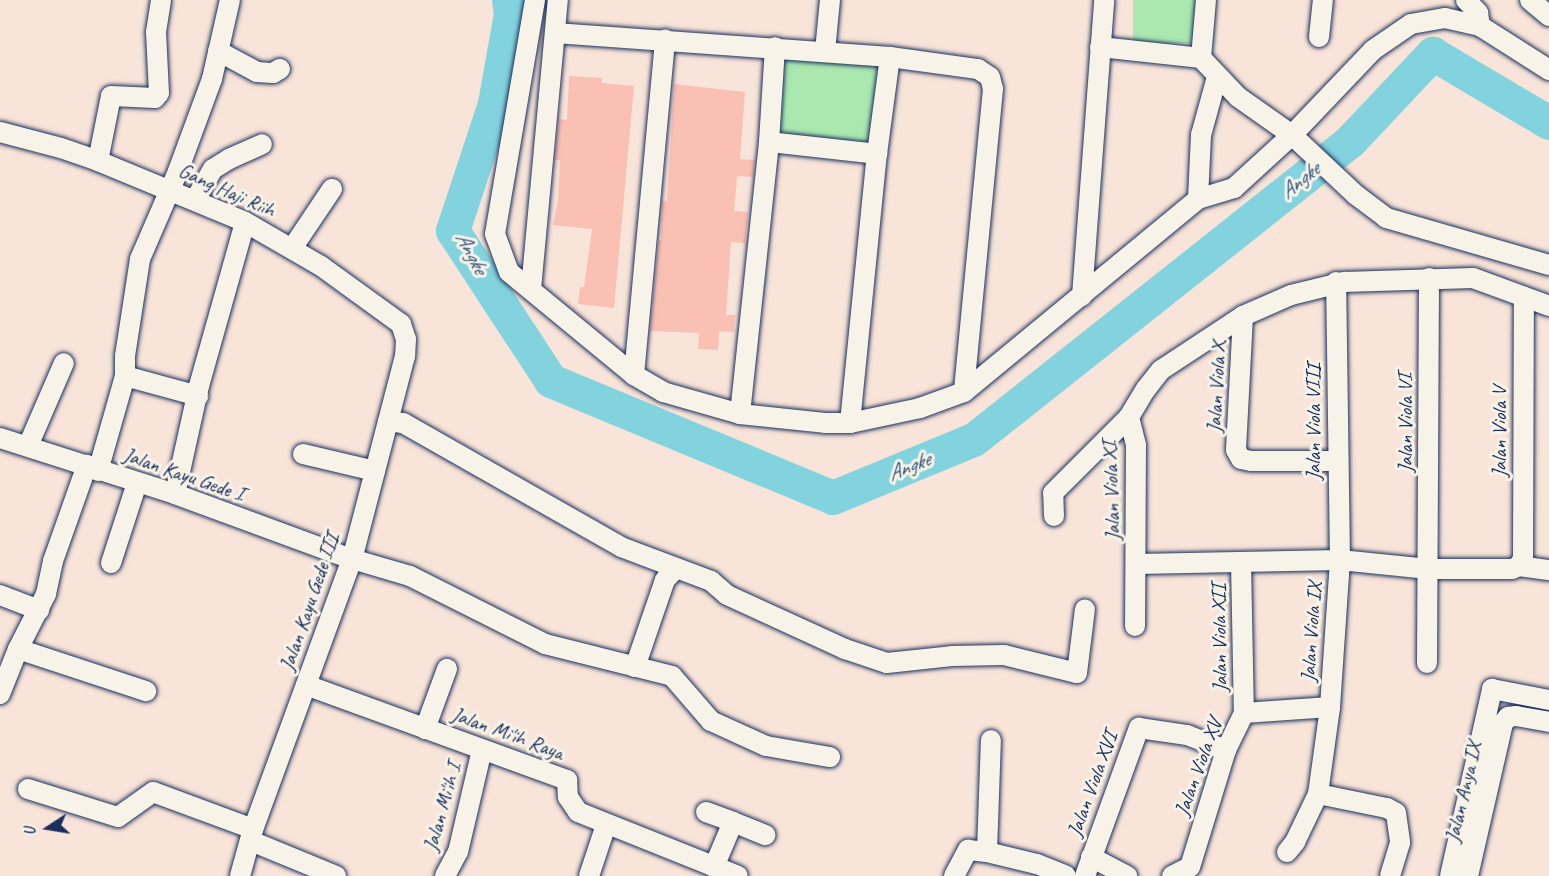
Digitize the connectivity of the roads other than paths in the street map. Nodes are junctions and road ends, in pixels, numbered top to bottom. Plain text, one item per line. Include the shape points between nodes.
1 (161, 0) edge
2 (230, 0) edge
3 (535, 0) edge
4 (558, 0) edge
5 (830, 0) edge
6 (1104, 0) edge
7 (1206, 0) edge
8 (1323, 0) edge
9 (1466, 0) edge
10 (1530, 0) edge
11 (1549, 16) edge
12 (1479, 26) junction
13 (555, 33) junction
14 (1319, 37) dead end
15 (665, 39) junction
16 (775, 47) junction
17 (1100, 47) junction
18 (218, 51) junction
19 (825, 51) junction
20 (890, 57) junction
21 (1201, 58) junction
22 (280, 69) dead end
23 (1549, 70) edge
24 (1217, 77) junction
25 (0, 132) edge
26 (1296, 139) junction
27 (769, 142) junction
28 (262, 144) dead end
29 (877, 154) junction
30 (98, 161) junction
31 (332, 189) dead end
32 (168, 190) junction
33 (1198, 199) junction
34 (195, 200) junction
35 (245, 222) junction
36 (293, 247) junction
37 (1549, 265) edge
38 (1429, 278) junction
39 (1336, 282) junction
40 (531, 289) junction
41 (1082, 296) junction
42 (1524, 297) junction
43 (1549, 306) edge
44 (1243, 316) junction
45 (406, 339) joint
46 (64, 363) dead end
47 (634, 375) junction
48 (125, 376) junction
49 (964, 392) junction
50 (198, 396) junction
51 (740, 414) junction
52 (1130, 417) junction
53 (388, 421) junction
54 (850, 423) junction
55 (0, 439) edge
56 (28, 446) junction
57 (303, 454) dead end
58 (1337, 461) junction
59 (92, 468) junction
60 (375, 471) junction
61 (137, 483) junction
62 (176, 494) junction
63 (1054, 516) dead end
64 (352, 559) junction
65 (1340, 560) junction
66 (1241, 562) junction
67 (111, 563) dead end
68 (1137, 564) junction
69 (1519, 566) junction
70 (675, 568) junction
71 (1429, 569) junction
72 (1549, 570) edge
73 (0, 595) edge
74 (1084, 609) dead end
75 (39, 610) junction
76 (1135, 626) dead end
77 (18, 649) junction
78 (1427, 663) dead end
79 (635, 667) junction
80 (447, 669) dead end
81 (306, 685) junction
82 (146, 691) dead end
83 (0, 694) edge
84 (1549, 700) edge
85 (1330, 707) junction
86 (1244, 713) junction
87 (1549, 722) edge
88 (425, 729) junction
89 (991, 740) dead end
90 (482, 750) junction
91 (1226, 750) junction
92 (830, 757) dead end
93 (28, 789) dead end
94 (1318, 794) junction
95 (705, 813) dead end
96 (733, 822) junction
97 (606, 825) junction
98 (252, 835) junction
99 (766, 835) dead end
100 (987, 852) junction
101 (1287, 852) dead end
102 (1091, 857) junction
103 (714, 867) junction
104 (240, 876) edge
105 (336, 876) edge
106 (445, 876) edge
107 (589, 876) edge
108 (738, 876) edge
109 (954, 876) edge
110 (1066, 876) edge
111 (1085, 876) edge
112 (1127, 876) edge
113 (1172, 876) edge
114 (1390, 876) edge
115 (1450, 876) edge
116 (1468, 876) edge

1 - 30 street via 156,32 159,93 155,98 111,96
2 - 18 street
3 - 40 street via 495,234 509,272
4 - 13 street
5 - 19 street
6 - 17 street
7 - 21 street
8 - 14 street
9 - 12 street via 1478,13
10 - 11 street
12 - 23 street
12 - 26 street via 1444,18 1411,24 1373,50
13 - 15 street
13 - 40 street
15 - 16 street
15 - 47 street
16 - 19 street
16 - 27 street
17 - 21 street
17 - 41 street
18 - 22 street via 257,72 273,73
18 - 32 street via 212,78
19 - 20 street
20 - 29 street
20 - 49 street via 978,69 990,77 993,89
21 - 24 street
24 - 26 street
24 - 33 street via 1201,135
25 - 30 street, Gang Haji Riih
26 - 33 street via 1234,188
26 - 37 street via 1386,218
27 - 29 street
27 - 51 street
28 - 34 street via 213,169
29 - 54 street
30 - 32 street, Gang Haji Riih
31 - 36 street
32 - 34 street, Gang Haji Riih
32 - 48 street via 140,259
33 - 41 street
34 - 35 street, Gang Haji Riih
35 - 36 street, Gang Haji Riih
35 - 50 street
36 - 45 street, Gang Haji Riih via 401,324
38 - 39 street
38 - 42 street via 1473,278
38 - 71 street, Jalan Viola VI
39 - 44 street via 1291,295
39 - 58 street, Jalan Viola VIII
40 - 47 street
41 - 49 street
42 - 43 street
42 - 69 street, Jalan Viola V via 1523,558
44 - 52 street via 1161,370
44 - 58 street, Jalan Viola X via 1236,450 1241,459
45 - 53 street, Jalan Kayu Gede III
46 - 56 street
47 - 51 street via 663,392
48 - 50 street
48 - 59 street
49 - 54 street via 920,408
50 - 62 street
51 - 54 street
52 - 63 street via 1053,493
52 - 68 street, Jalan Viola XI via 1136,445
53 - 60 street, Jalan Kayu Gede III
53 - 70 street via 402,423 621,547
55 - 56 street, Jalan Kayu Gede I
56 - 59 street, Jalan Kayu Gede I
57 - 60 street
58 - 65 street, Jalan Viola VIII
59 - 61 street, Jalan Kayu Gede I
59 - 75 street
60 - 64 street, Jalan Kayu Gede III
61 - 62 street, Jalan Kayu Gede I
61 - 67 street
62 - 64 street, Jalan Kayu Gede I
64 - 79 street, Jalan Kayu Gede I via 410,576 545,644
64 - 81 street, Jalan Kayu Gede III
65 - 66 street
65 - 71 street
65 - 85 street, Jalan Viola IX
66 - 68 street
66 - 86 street, Jalan Viola XII
68 - 76 street, Jalan Viola XI
69 - 71 street
69 - 72 street
70 - 74 street via 711,581 727,595 834,645 887,663 1004,655 1077,673
70 - 79 street via 665,580
71 - 78 street, Jalan Viola VI
73 - 75 street
75 - 77 street
77 - 82 street
77 - 83 street
79 - 92 street, Jalan Kayu Gede I via 672,676 711,722 766,746
80 - 88 street
81 - 88 street, Jalan Mi'ih Raya
81 - 98 street, Jalan Kayu Gede III
84 - 115 street via 1492,689
85 - 86 street, Jalan Viola XV
85 - 94 street, Jalan Viola IX
86 - 91 street, Jalan Viola XV
87 - 116 street, Jalan Anya IX via 1516,716 1505,720
88 - 90 street, Jalan Mi'ih Raya
89 - 100 street
90 - 97 street, Jalan Mi'ih Raya via 567,780 568,797 578,812
90 - 106 street, Jalan Mi'ih I via 458,852
91 - 102 street, Jalan Viola XVI via 1187,735 1139,728
91 - 113 street, Jalan Viola XV via 1190,867
93 - 98 street via 118,817 153,792
94 - 101 street, Jalan Viola IX
94 - 114 street via 1396,813 1400,843
95 - 96 street
96 - 99 street
96 - 103 street
97 - 103 street, Jalan Mi'ih Raya
97 - 107 street
98 - 104 street, Jalan Kayu Gede III
98 - 105 street
100 - 109 street via 967,851
100 - 110 street via 1037,864
102 - 111 street, Jalan Viola XVI
102 - 112 street
103 - 108 street, Jalan Mi'ih Raya

